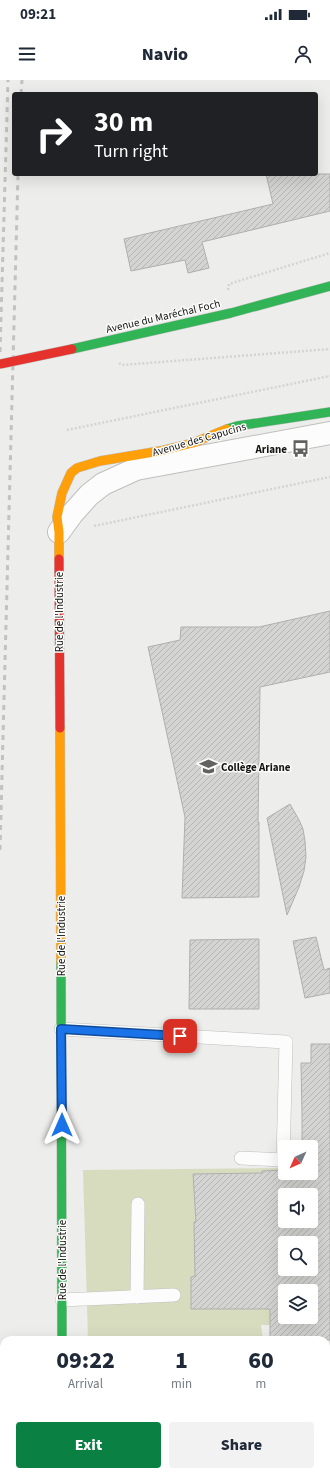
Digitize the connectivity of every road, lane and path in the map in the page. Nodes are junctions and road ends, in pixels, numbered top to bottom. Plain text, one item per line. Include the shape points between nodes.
1 (330, 253) edge
2 (330, 286) edge
3 (231, 313) junction
4 (330, 349) edge
5 (116, 362) dead end
6 (0, 364) edge
7 (330, 376) edge
8 (330, 412) edge
9 (67, 430) dead end
10 (330, 433) edge
11 (71, 473) joint
12 (330, 477) edge
13 (59, 532) junction
14 (61, 1029) junction
15 (241, 1158) dead end
16 (138, 1204) dead end
17 (174, 1295) dead end
18 (137, 1297) junction
19 (62, 1300) junction
20 (62, 1336) edge

1 - 3 path via 229,284 227,296
2 - 3 street, Avenue du Maréchal Foch
3 - 6 street, Avenue du Maréchal Foch, bridge
4 - 5 path via 122,365
7 - 9 path
8 - 11 street, Avenue des Capucins via 236,426 193,443 100,461 77,468
10 - 13 street, Avenue des Capucins via 136,469 103,484 81,503
11 - 13 street, Rue de l'Industrie via 62,493 57,517
12 - 13 path
13 - 14 street, Rue de l'Industrie
14 - 15 lane via 286,1042 283,1160
14 - 19 street, Rue de l'Industrie
16 - 18 lane
17 - 18 lane
18 - 19 lane
19 - 20 street, Rue de l'Industrie

